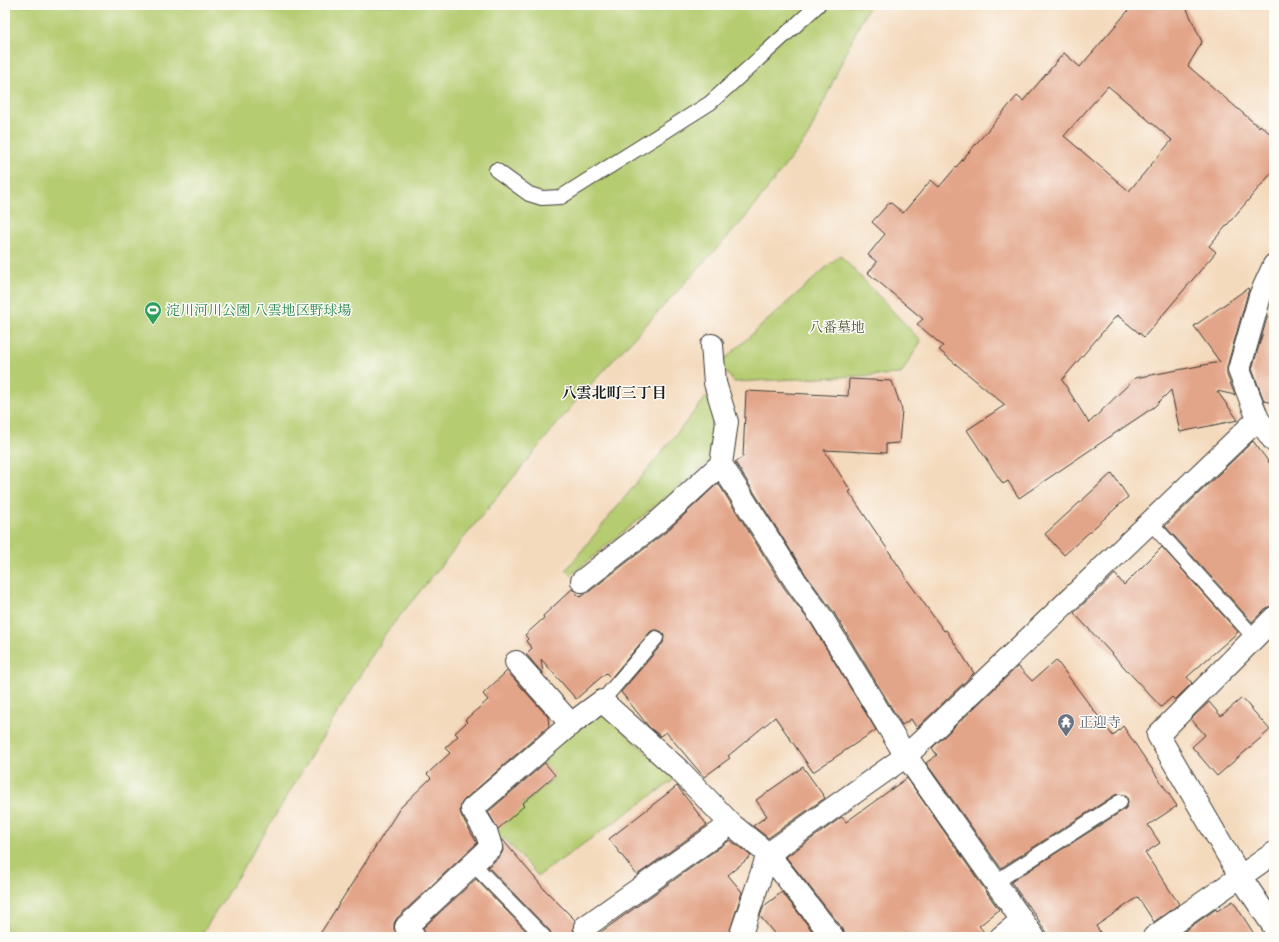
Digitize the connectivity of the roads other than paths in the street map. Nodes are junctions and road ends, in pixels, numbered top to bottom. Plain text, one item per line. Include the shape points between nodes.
1 (818, 5) edge
2 (496, 170) dead end
3 (1274, 265) edge
4 (712, 345) dead end
5 (1258, 419) junction
6 (1274, 441) edge
7 (721, 464) junction
8 (1150, 522) junction
9 (582, 581) dead end
10 (1274, 618) edge
11 (1254, 637) junction
12 (656, 638) dead end
13 (516, 662) dead end
14 (602, 701) junction
15 (571, 724) junction
16 (906, 756) junction
17 (1120, 802) dead end
18 (731, 824) junction
19 (1274, 853) edge
20 (768, 854) junction
21 (473, 864) junction
22 (1240, 876) junction
23 (994, 883) junction
24 (585, 927) dead end
25 (1274, 927) edge
26 (1027, 929) edge
27 (414, 937) edge
28 (544, 937) edge
29 (740, 937) edge
30 (833, 937) edge
31 (1001, 937) edge
32 (1154, 937) edge

1 - 2 lane via 710,103 561,197 542,198 529,194
3 - 5 street via 1260,296 1239,370
4 - 7 street via 715,383 728,422
5 - 6 street
5 - 8 street
7 - 9 street via 659,522
7 - 16 street via 791,575 822,618
8 - 11 lane
8 - 16 street
10 - 11 street
11 - 22 street via 1158,735
12 - 14 lane
13 - 15 street
14 - 15 street
14 - 18 street via 680,771
15 - 21 street via 472,809 487,834 491,847
16 - 20 street
16 - 23 street
17 - 23 lane
18 - 20 street
18 - 24 street
19 - 22 street
20 - 29 street
20 - 30 street
21 - 27 street via 406,927
21 - 28 lane
22 - 25 street
22 - 32 street
23 - 26 street
26 - 31 street

